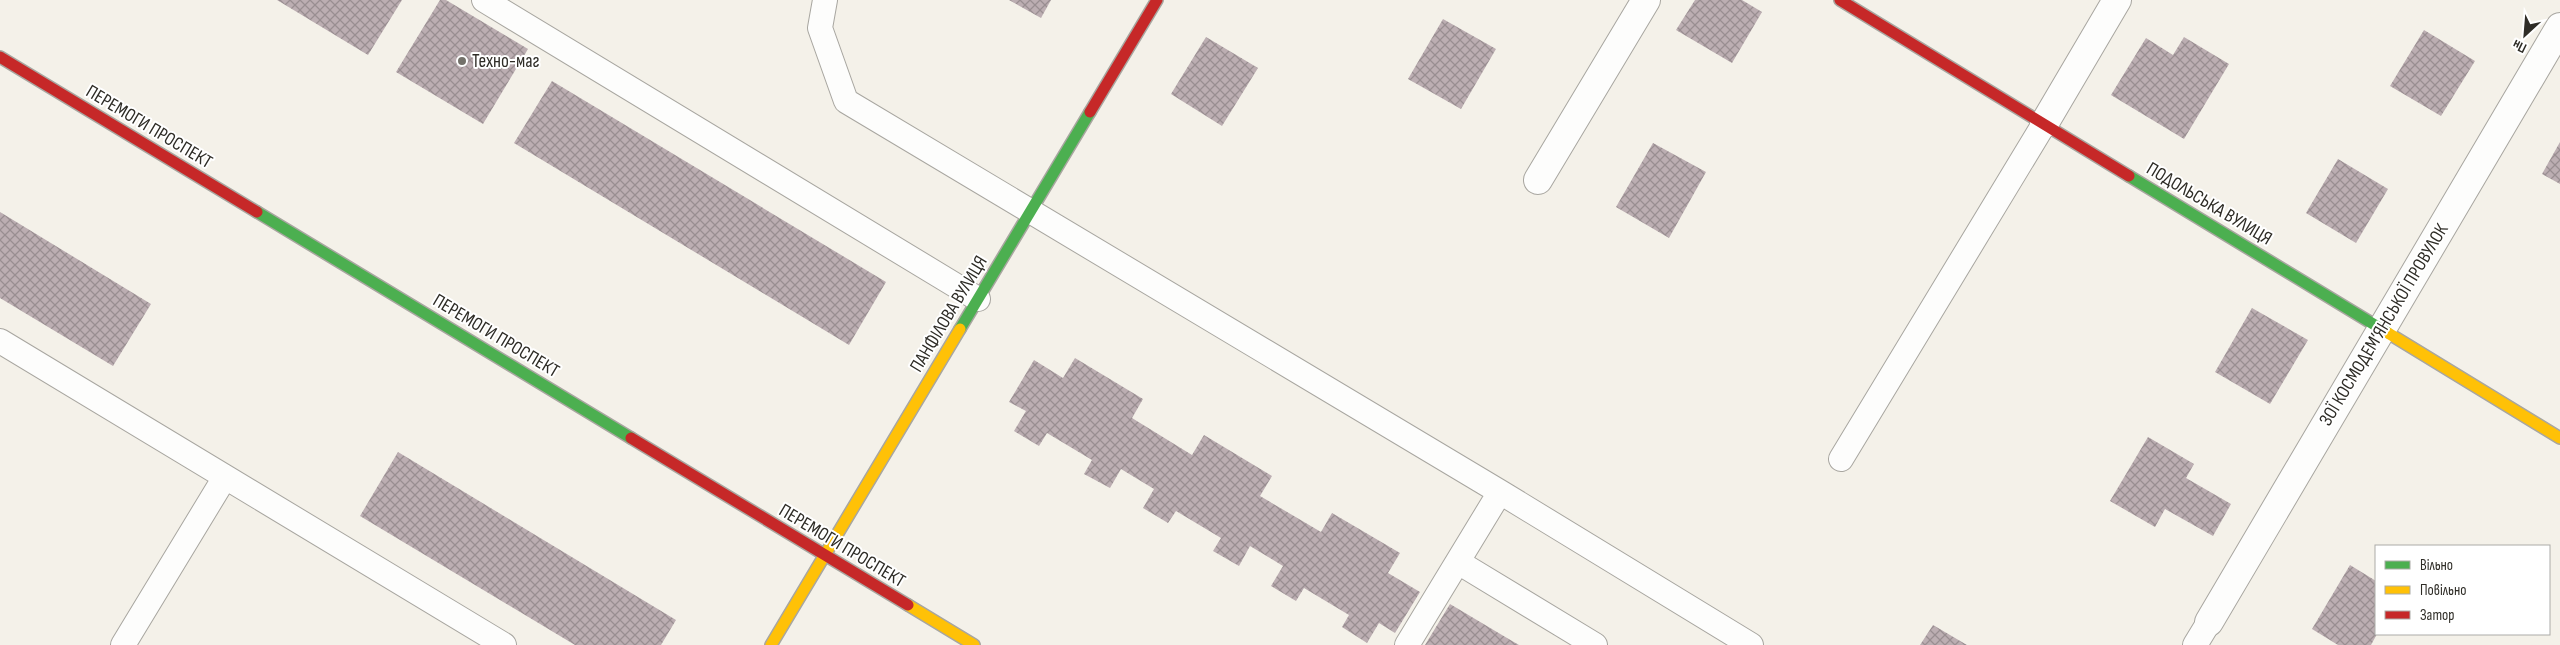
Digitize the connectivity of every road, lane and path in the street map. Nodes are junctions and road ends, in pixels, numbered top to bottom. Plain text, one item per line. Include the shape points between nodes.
1 (484, 0) edge
2 (825, 0) edge
3 (1157, 0) edge
4 (1646, 0) edge
5 (1840, 0) edge
6 (2117, 0) edge
7 (2560, 27) edge
8 (0, 57) edge
9 (2044, 124) junction
10 (1538, 180) dead end
11 (1031, 211) junction
12 (978, 299) junction
13 (2382, 329) junction
14 (0, 341) edge
15 (2560, 438) edge
16 (1841, 459) dead end
17 (225, 476) junction
18 (1500, 492) junction
19 (825, 556) junction
20 (1458, 562) junction
21 (2208, 622) joint
22 (123, 645) edge
23 (504, 645) edge
24 (771, 645) edge
25 (974, 645) edge
26 (1407, 645) edge
27 (1595, 645) edge
28 (1751, 645) edge
29 (2195, 645) edge

1 - 12 lane
2 - 11 lane via 820,28 846,101
3 - 11 street, ПАНФІЛОВА ВУЛИЦЯ
4 - 10 street
5 - 9 street, ПОДОЛЬСЬКА ВУЛИЦЯ
6 - 9 street
7 - 13 street, ЗОЇ КОСМОДЕМ’ЯНСЬКОЇ ПРОВУЛОК
8 - 19 street, ПЕРЕМОГИ ПРОСПЕКТ
9 - 13 street, ПОДОЛЬСЬКА ВУЛИЦЯ
9 - 16 lane
11 - 12 street, ПАНФІЛОВА ВУЛИЦЯ
11 - 18 lane
12 - 19 street, ПАНФІЛОВА ВУЛИЦЯ
13 - 15 street, ПОДОЛЬСЬКА ВУЛИЦЯ
13 - 21 street, ЗОЇ КОСМОДЕМ’ЯНСЬКОЇ ПРОВУЛОК
14 - 17 lane
17 - 22 lane
17 - 23 lane
18 - 20 lane
18 - 28 lane
19 - 24 street, ПАНФІЛОВА ВУЛИЦЯ
19 - 25 street, ПЕРЕМОГИ ПРОСПЕКТ
20 - 26 lane
20 - 27 lane
21 - 29 lane

